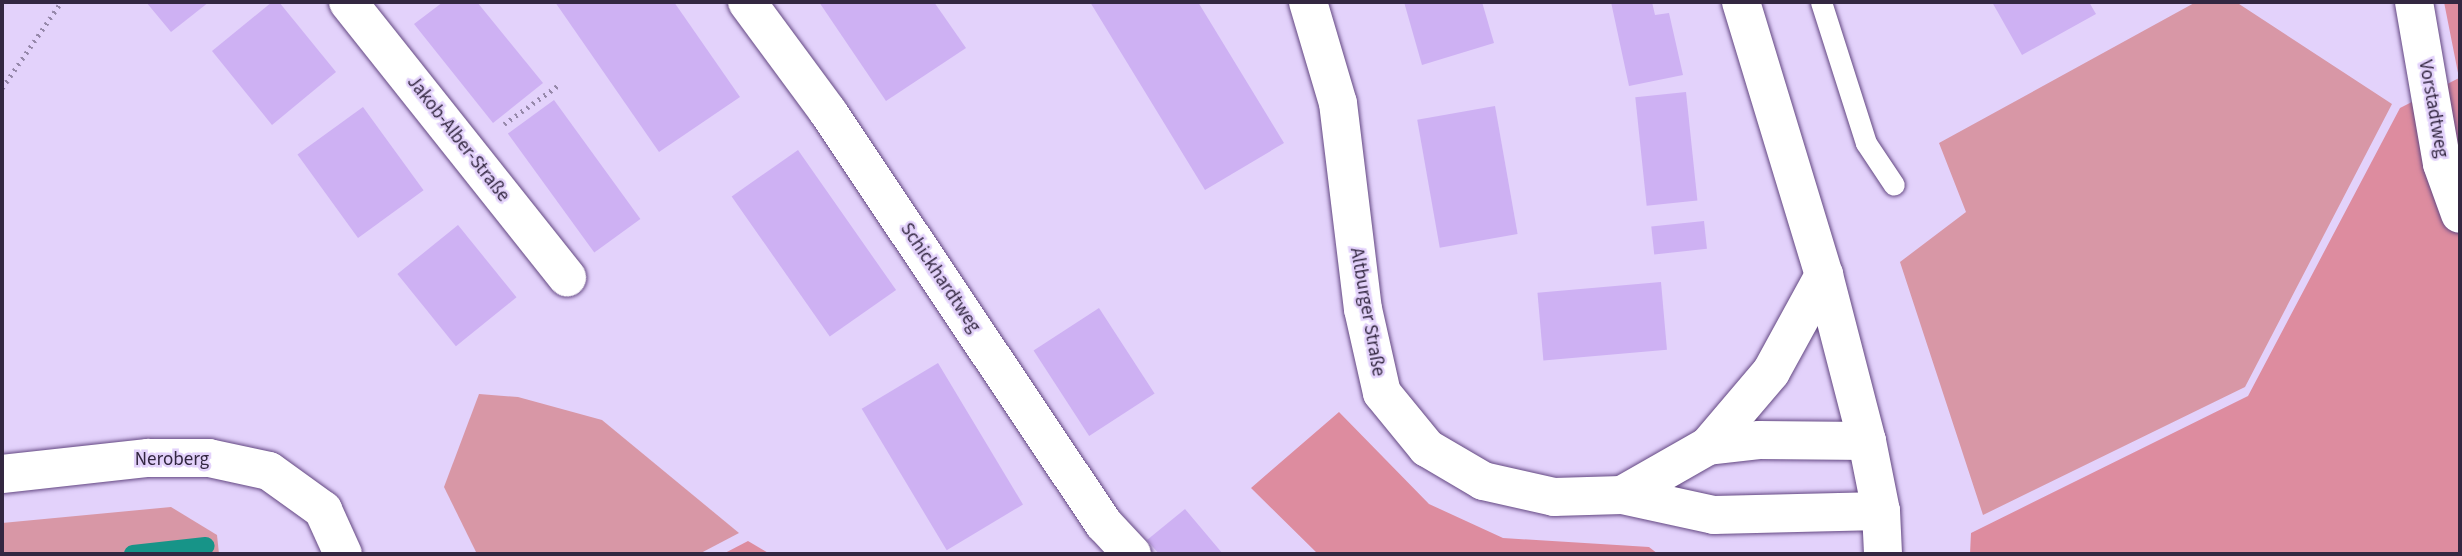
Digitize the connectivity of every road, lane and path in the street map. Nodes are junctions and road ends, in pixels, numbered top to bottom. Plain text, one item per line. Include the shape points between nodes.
1 (61, 2) edge
2 (348, 2) edge
3 (747, 2) edge
4 (1308, 2) edge
5 (1741, 2) edge
6 (1821, 2) edge
7 (2414, 2) edge
8 (559, 84) dead end
9 (2, 88) edge
10 (499, 128) dead end
11 (1894, 185) dead end
12 (2460, 214) edge
13 (1824, 275) junction
14 (567, 277) dead end
15 (1867, 441) junction
16 (1708, 446) junction
17 (2, 474) edge
18 (1622, 495) junction
19 (1881, 511) junction
20 (342, 554) edge
21 (1132, 554) edge
22 (1883, 554) edge

1 - 9 path
2 - 14 street, Jakob-Alber-Straße
3 - 21 street, Schickhardtweg via 828,112 1104,524
4 - 18 street, Altburger Straße via 1338,103 1363,309 1382,393 1427,448 1483,481 1553,497
5 - 13 street
6 - 11 lane via 1866,143
7 - 12 street, Vorstadtweg via 2442,164
8 - 10 path
13 - 15 street
13 - 16 street, Altburger Straße via 1771,372
15 - 16 street, Altburger Straße via 1759,440
15 - 19 street
16 - 18 street, Altburger Straße
17 - 20 street, Neroberg via 148,458 209,458 257,468 269,471 323,510
18 - 19 street, Altburger Straße via 1714,515
19 - 22 street

